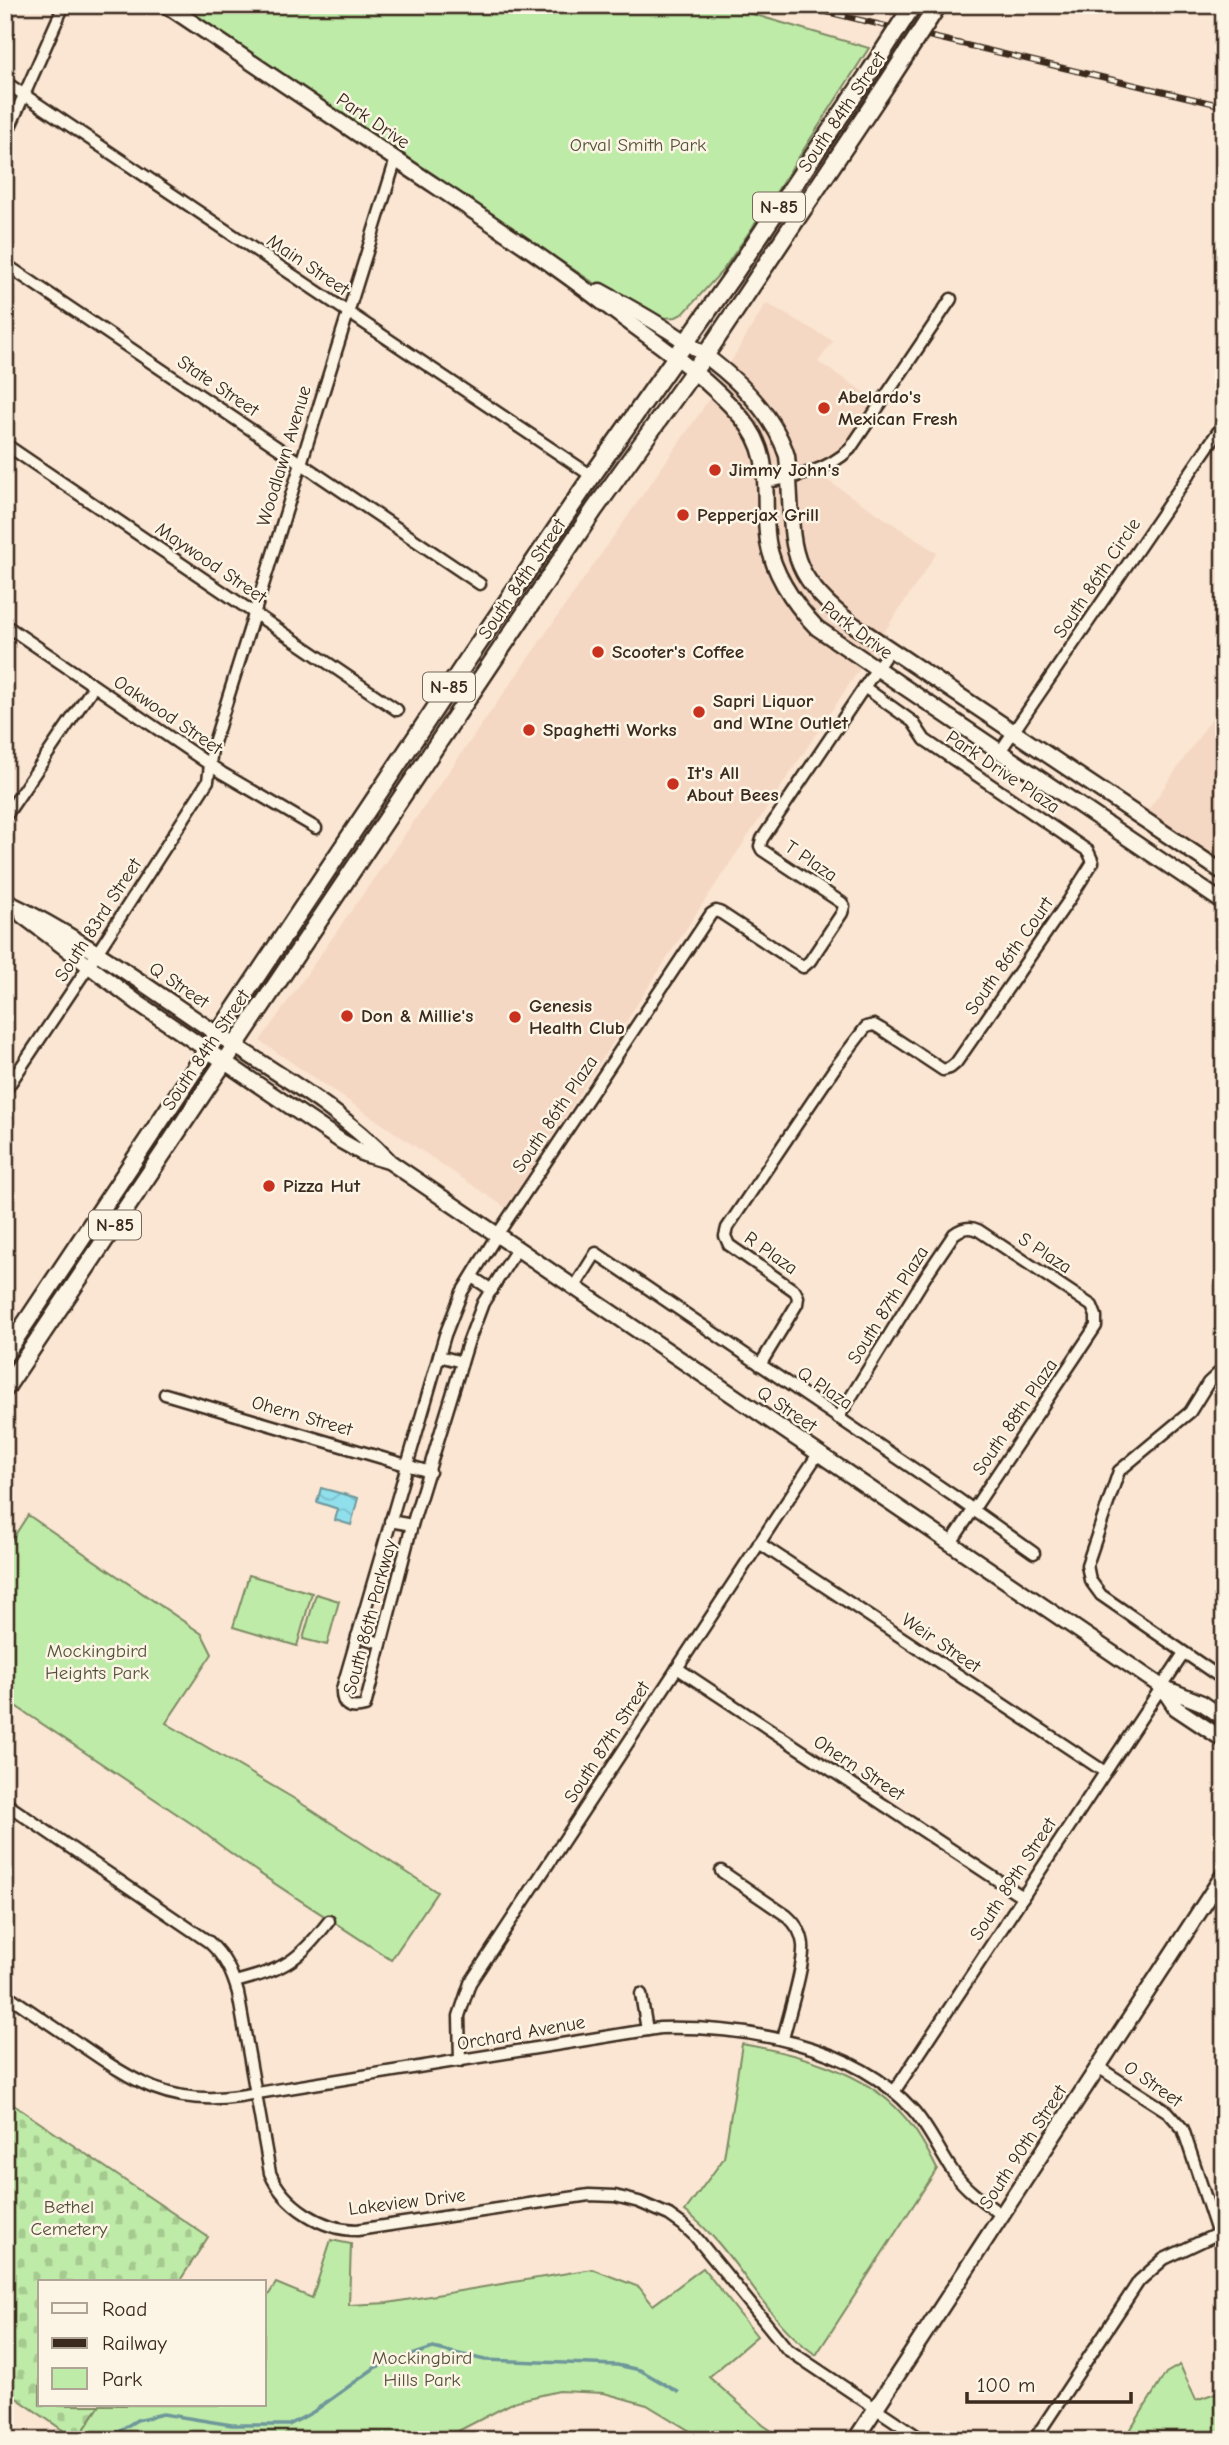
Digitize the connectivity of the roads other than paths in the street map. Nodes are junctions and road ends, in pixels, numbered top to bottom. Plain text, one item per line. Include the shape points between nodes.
1 (64, 5) edge
2 (166, 5) edge
3 (913, 5) edge
4 (938, 5) edge
5 (5, 82) edge
6 (24, 96) junction
7 (5, 138) edge
8 (396, 159) junction
9 (5, 264) edge
10 (559, 269) junction
11 (951, 299) dead end
12 (347, 312) junction
13 (685, 343) junction
14 (704, 357) junction
15 (675, 358) junction
16 (693, 372) junction
17 (1224, 423) edge
18 (5, 444) edge
19 (300, 462) junction
20 (592, 476) junction
21 (789, 478) junction
22 (767, 482) junction
23 (480, 584) dead end
24 (254, 613) junction
25 (5, 625) edge
26 (890, 649) junction
27 (876, 669) junction
28 (94, 685) junction
29 (864, 687) junction
30 (397, 710) dead end
31 (1013, 732) junction
32 (999, 753) junction
33 (210, 764) junction
34 (5, 817) edge
35 (316, 828) dead end
36 (1092, 858) joint
37 (1224, 873) edge
38 (5, 902) edge
39 (1224, 903) edge
40 (716, 911) joint
41 (97, 953) junction
42 (88, 967) junction
43 (217, 1034) junction
44 (235, 1045) junction
45 (207, 1049) junction
46 (224, 1061) junction
47 (5, 1091) edge
48 (390, 1162) junction
49 (978, 1230) joint
50 (497, 1235) junction
51 (724, 1236) joint
52 (517, 1249) junction
53 (472, 1277) junction
54 (574, 1288) junction
55 (492, 1290) junction
56 (1092, 1306) joint
57 (5, 1354) edge
58 (439, 1356) junction
59 (463, 1362) junction
60 (760, 1365) junction
61 (1224, 1368) edge
62 (5, 1389) edge
63 (165, 1394) dead end
64 (838, 1418) junction
65 (818, 1454) junction
66 (408, 1463) junction
67 (430, 1472) junction
68 (973, 1510) junction
69 (390, 1521) junction
70 (412, 1525) junction
71 (759, 1543) junction
72 (951, 1543) junction
73 (1034, 1553) dead end
74 (357, 1636) junction
75 (381, 1643) junction
76 (1184, 1653) junction
77 (677, 1668) junction
78 (1224, 1680) edge
79 (1162, 1687) junction
80 (1224, 1718) edge
81 (1224, 1740) edge
82 (1105, 1772) junction
83 (5, 1803) edge
84 (722, 1871) dead end
85 (1224, 1874) edge
86 (1023, 1897) junction
87 (329, 1921) dead end
88 (235, 1982) junction
89 (5, 1993) edge
90 (641, 1994) dead end
91 (647, 2030) junction
92 (783, 2039) junction
93 (460, 2061) junction
94 (1098, 2067) junction
95 (894, 2092) junction
96 (255, 2094) junction
97 (1002, 2215) junction
98 (1217, 2234) junction
99 (1224, 2252) edge
100 (875, 2409) junction
101 (855, 2440) edge
102 (923, 2440) edge
103 (1034, 2440) edge

1 - 6 street
2 - 8 street, Park Drive
3 - 13 main road, South 84th Street / N-85, bridge
4 - 14 main road, South 84th Street / N-85, bridge
5 - 6 street, Main Street
6 - 7 street
6 - 12 street, Main Street
8 - 10 street, Park Drive
8 - 12 street, Woodlawn Avenue
9 - 19 street, State Street
10 - 13 street, Park Drive
10 - 15 street, Park Drive
11 - 21 street via 849,449 833,464
12 - 19 street, Woodlawn Avenue
12 - 20 street, Main Street
13 - 14 street, Park Drive
13 - 15 main road, South 84th Street / N-85
14 - 16 main road, South 84th Street / N-85
14 - 21 street, Park Drive via 743,387 769,417 782,442
15 - 16 street, Park Drive
15 - 20 main road, South 84th Street / N-85
16 - 22 street, Park Drive via 731,405 756,436
16 - 44 main road, South 84th Street / N-85 via 587,520
17 - 31 street, South 86th Circle
18 - 24 street, Maywood Street
19 - 23 street, State Street
19 - 24 street, Woodlawn Avenue
20 - 43 main road, South 84th Street / N-85
21 - 22 street
21 - 26 street, Park Drive via 793,548 803,573 826,604
22 - 27 street, Park Drive via 768,544 783,584 817,628
24 - 30 street, Maywood Street
24 - 33 street, Woodlawn Avenue
25 - 28 street, Oakwood Street
26 - 27 street
26 - 31 street, Park Drive
27 - 29 street
27 - 32 street, Park Drive
28 - 33 street, Oakwood Street
28 - 34 street
29 - 36 street, Park Drive Plaza via 913,722 925,740
29 - 40 street, T Plaza via 760,846 844,905 842,913 803,967
31 - 32 street, South 86th Circle
31 - 37 street, Park Drive
32 - 39 street, Park Drive
33 - 35 street, Oakwood Street
33 - 41 street, South 83rd Street via 206,788
36 - 51 street, South 86th Court via 1092,866 956,1063 947,1070 940,1068 881,1029 869,1026 862,1030
38 - 41 street, Q Street
38 - 42 street, Q Street
40 - 50 street, South 86th Plaza
41 - 42 street, South 83rd Street
41 - 43 street, Q Street
42 - 45 street, Q Street
42 - 47 street, South 83rd Street
43 - 44 street, Q Street
43 - 45 main road, South 84th Street / N-85
44 - 46 main road, South 84th Street / N-85
44 - 48 street, Q Street via 351,1125
45 - 46 street, Q Street
45 - 57 main road, South 84th Street / N-85
46 - 48 street, Q Street via 341,1141
46 - 62 main road, South 84th Street / N-85
48 - 50 street, Q Street
49 - 56 street, S Plaza
49 - 64 street, South 87th Plaza via 967,1228 954,1234
50 - 52 street, Q Street
50 - 53 street, South 86th Parkway
51 - 60 street, R Plaza via 729,1245 798,1297
52 - 54 street, Q Street
52 - 55 street, South 86th Parkway
53 - 55 street
53 - 58 street, South 86th Parkway
54 - 60 street, Q Plaza via 596,1254
54 - 65 street, Q Street
55 - 59 street, South 86th Parkway
56 - 68 street, South 88th Plaza via 1096,1326
58 - 59 street
58 - 66 street, South 86th Parkway
59 - 67 street, South 86th Parkway
60 - 64 street, Q Plaza
61 - 76 street via 1190,1412 1119,1471 1087,1564 1090,1580 1101,1595
63 - 66 street, Ohern Street
64 - 68 street, Q Plaza
65 - 71 street, South 87th Street
65 - 72 street, Q Street
66 - 67 street, Ohern Street
66 - 69 street, South 86th Parkway
67 - 70 street, South 86th Parkway
68 - 72 street, South 88th Plaza
68 - 73 street, Q Plaza
69 - 70 street
69 - 74 street, South 86th Parkway
70 - 75 street, South 86th Parkway
71 - 77 street, South 87th Street
71 - 82 street, Weir Street
72 - 79 street, Q Street
74 - 75 street
74 - 75 street, South 86th Parkway via 341,1698 354,1709 365,1706
76 - 78 street
76 - 79 street, South 89th Street
77 - 86 street, Ohern Street
77 - 93 street, South 87th Street via 470,1983 459,2016
79 - 80 street, Q Street via 1202,1703
79 - 81 street, Q Street via 1176,1708
79 - 82 street, South 89th Street
82 - 86 street, South 89th Street
83 - 88 street, Lakeview Drive via 209,1942 230,1967
84 - 92 street via 787,1916 802,1937 803,1954
85 - 94 street, South 90th Street
86 - 95 street, South 89th Street
87 - 88 street via 290,1963
88 - 96 street, Lakeview Drive
89 - 96 street, Orchard Avenue via 149,2087 191,2098
90 - 91 street
91 - 92 street, Orchard Avenue via 714,2028
91 - 93 street, Orchard Avenue
92 - 95 street, Orchard Avenue via 862,2070
93 - 96 street, Orchard Avenue
94 - 97 street, South 90th Street
94 - 98 street, O Street via 1168,2112 1183,2129
95 - 97 street, Orchard Avenue via 920,2118 961,2182
96 - 100 street, Lakeview Drive via 273,2180 288,2200 316,2220 357,2230 589,2195 639,2202 669,2215 695,2236 787,2349
97 - 100 street, South 90th Street
98 - 99 street, O Street
98 - 103 street via 1164,2259 1139,2281
100 - 101 street, South 90th Street
100 - 102 street, Lakeview Drive

